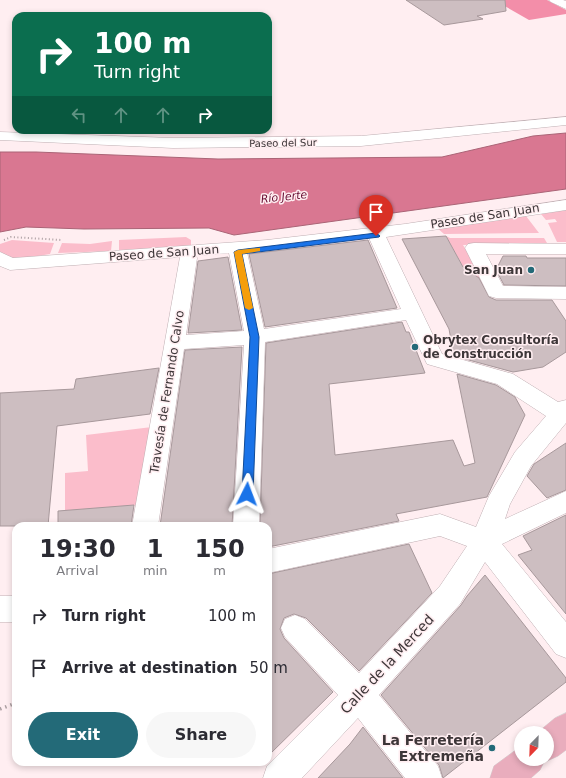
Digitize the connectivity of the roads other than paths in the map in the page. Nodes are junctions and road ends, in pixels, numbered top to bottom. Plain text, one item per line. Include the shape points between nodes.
1 (555, 0) edge
2 (566, 6) edge
3 (566, 121) edge
4 (0, 136) edge
5 (566, 205) edge
6 (432, 228) dead end
7 (376, 236) junction
8 (566, 249) edge
9 (238, 252) junction
10 (155, 253) junction
11 (188, 258) junction
12 (3, 262) edge
13 (564, 295) edge
14 (413, 313) junction
15 (254, 337) junction
16 (175, 343) junction
17 (564, 413) edge
18 (566, 501) edge
19 (146, 522) edge
20 (246, 522) edge
21 (484, 540) junction
22 (272, 560) edge
23 (0, 609) edge
24 (12, 609) edge
25 (295, 628) dead end
26 (566, 644) edge
27 (359, 695) junction
28 (566, 729) edge
29 (554, 739) edge
30 (521, 766) edge
31 (279, 778) edge
32 (426, 778) edge
33 (506, 778) edge

1 - 2 street
3 - 4 street, Paseo del Sur via 361,141 271,144
5 - 10 street, Paseo de San Juan via 405,229 267,245
6 - 7 street
7 - 9 street
7 - 14 street
8 - 13 street via 474,248 496,292
9 - 11 street
9 - 15 street
10 - 11 street
10 - 12 street, Paseo de San Juan
11 - 16 street, Travesía de Fernando Calvo
14 - 15 street
14 - 17 street via 434,359 505,379
15 - 16 street
15 - 20 street
16 - 19 street, Travesía de Fernando Calvo
17 - 21 street, Calle de la Merced via 523,459 498,502
18 - 21 street
21 - 22 street via 440,525
21 - 26 street
21 - 27 street, Calle de la Merced via 450,595
23 - 24 street
25 - 27 street
27 - 31 street, Calle de la Merced
27 - 32 street
28 - 29 main road
30 - 33 main road

